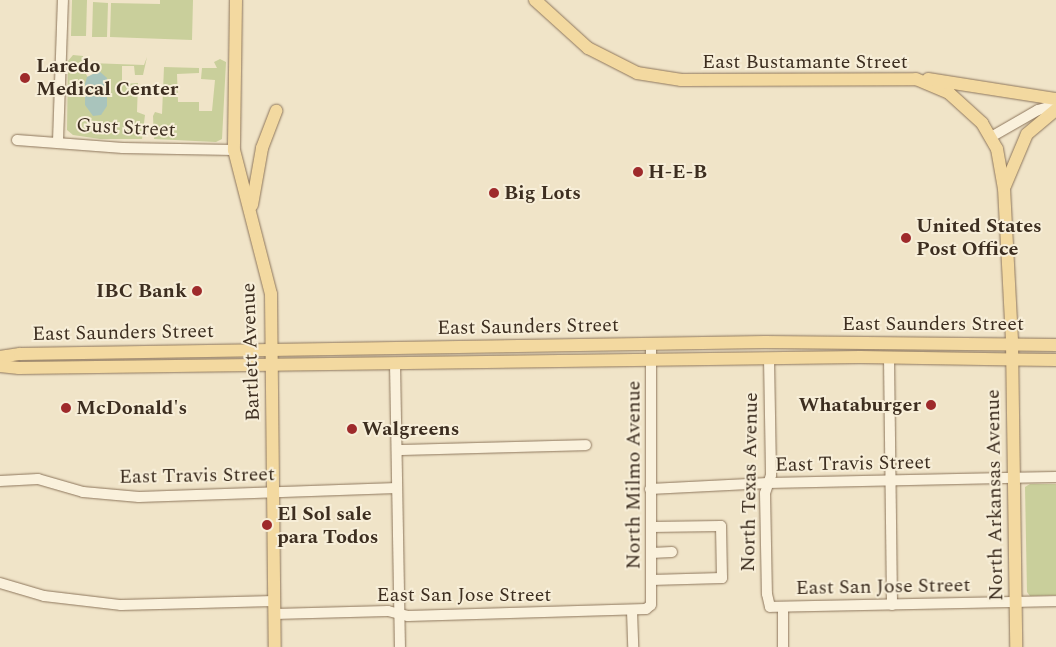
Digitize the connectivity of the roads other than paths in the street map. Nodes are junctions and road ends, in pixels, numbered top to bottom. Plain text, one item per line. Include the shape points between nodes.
1 (63, 0) edge
2 (236, 0) edge
3 (535, 0) edge
4 (916, 80) junction
5 (1056, 99) edge
6 (1056, 105) edge
7 (276, 110) dead end
8 (1056, 110) edge
9 (991, 137) junction
10 (17, 140) dead end
11 (58, 141) junction
12 (234, 150) junction
13 (1004, 188) junction
14 (251, 212) junction
15 (852, 342) junction
16 (1012, 342) junction
17 (651, 344) junction
18 (1056, 345) edge
19 (523, 346) junction
20 (271, 350) junction
21 (0, 357) edge
22 (889, 357) junction
23 (1012, 357) junction
24 (743, 358) junction
25 (769, 358) junction
26 (652, 359) junction
27 (1056, 360) edge
28 (472, 361) junction
29 (395, 363) junction
30 (271, 364) junction
31 (0, 366) edge
32 (586, 445) dead end
33 (397, 450) junction
34 (1056, 477) edge
35 (1014, 478) junction
36 (890, 480) junction
37 (0, 481) edge
38 (768, 483) junction
39 (397, 488) junction
40 (650, 489) junction
41 (272, 494) junction
42 (650, 527) junction
43 (672, 552) dead end
44 (651, 553) junction
45 (651, 580) junction
46 (0, 583) edge
47 (1056, 601) edge
48 (1015, 602) junction
49 (892, 605) junction
50 (651, 606) joint
51 (783, 606) junction
52 (274, 607) junction
53 (770, 607) joint
54 (632, 611) junction
55 (399, 614) junction
56 (275, 647) edge
57 (400, 647) edge
58 (633, 647) edge
59 (783, 647) edge
60 (1016, 647) edge

1 - 11 street
2 - 12 main road, Bartlett Avenue
3 - 4 main road, East Bustamante Street via 588,48 612,62 655,78
4 - 5 main road via 935,79 1001,93
4 - 9 main road, East Bustamante Street via 963,102
6 - 9 street via 1032,113
7 - 14 main road via 262,148
8 - 13 main road via 1027,134
9 - 13 main road, East Bustamante Street via 1001,164
10 - 11 street, Gust Street
11 - 12 street, Gust Street via 123,148
12 - 14 main road, Bartlett Avenue
13 - 16 main road, East Bustamante Street
14 - 20 main road, Bartlett Avenue via 271,294
15 - 16 main road, East Saunders Street
15 - 17 main road, East Saunders Street
15 - 24 main road via 843,350 772,350
16 - 18 main road, East Saunders Street
16 - 23 main road, North Arkansas Avenue
17 - 19 main road, East Saunders Street
17 - 26 street, North Milmo Avenue
19 - 20 main road, East Saunders Street
19 - 28 main road via 516,352 483,354
20 - 21 main road, East Saunders Street
20 - 30 main road, Bartlett Avenue
22 - 23 main road, East Saunders Street
22 - 25 main road, East Saunders Street
22 - 36 street
23 - 27 main road, East Saunders Street
23 - 35 main road, North Arkansas Avenue
24 - 25 main road, East Saunders Street
24 - 26 main road, East Saunders Street
25 - 38 street, North Texas Avenue via 771,475
26 - 28 main road, East Saunders Street
26 - 40 street, North Milmo Avenue
28 - 29 main road, East Saunders Street
29 - 30 main road, East Saunders Street
29 - 33 street
30 - 31 main road, East Saunders Street
30 - 41 main road, Bartlett Avenue
32 - 33 street
33 - 39 street
34 - 35 street, East Travis Street
35 - 36 street, East Travis Street
35 - 48 main road, North Arkansas Avenue
36 - 38 street, East Travis Street
36 - 49 street
37 - 41 street, East Travis Street via 38,479 83,492 139,497
38 - 40 street, East Travis Street
38 - 53 street, North Texas Avenue via 765,502
39 - 41 street, East Travis Street via 290,490
39 - 55 street
40 - 42 street, North Milmo Avenue
41 - 52 main road, Bartlett Avenue
42 - 44 street, North Milmo Avenue
42 - 45 street via 722,526 722,578
43 - 44 street
44 - 45 street, North Milmo Avenue
45 - 50 street, North Milmo Avenue
46 - 52 street, East San Jose Street via 44,596 121,605
47 - 48 street, East San Jose Street
48 - 49 street, East San Jose Street
48 - 60 main road, North Arkansas Avenue
49 - 51 street, East San Jose Street
50 - 54 street, East San Jose Street
51 - 53 street, East San Jose Street
51 - 59 street
52 - 55 street, East San Jose Street
52 - 56 main road, Bartlett Avenue
54 - 55 street, East San Jose Street
54 - 58 street
55 - 57 street

